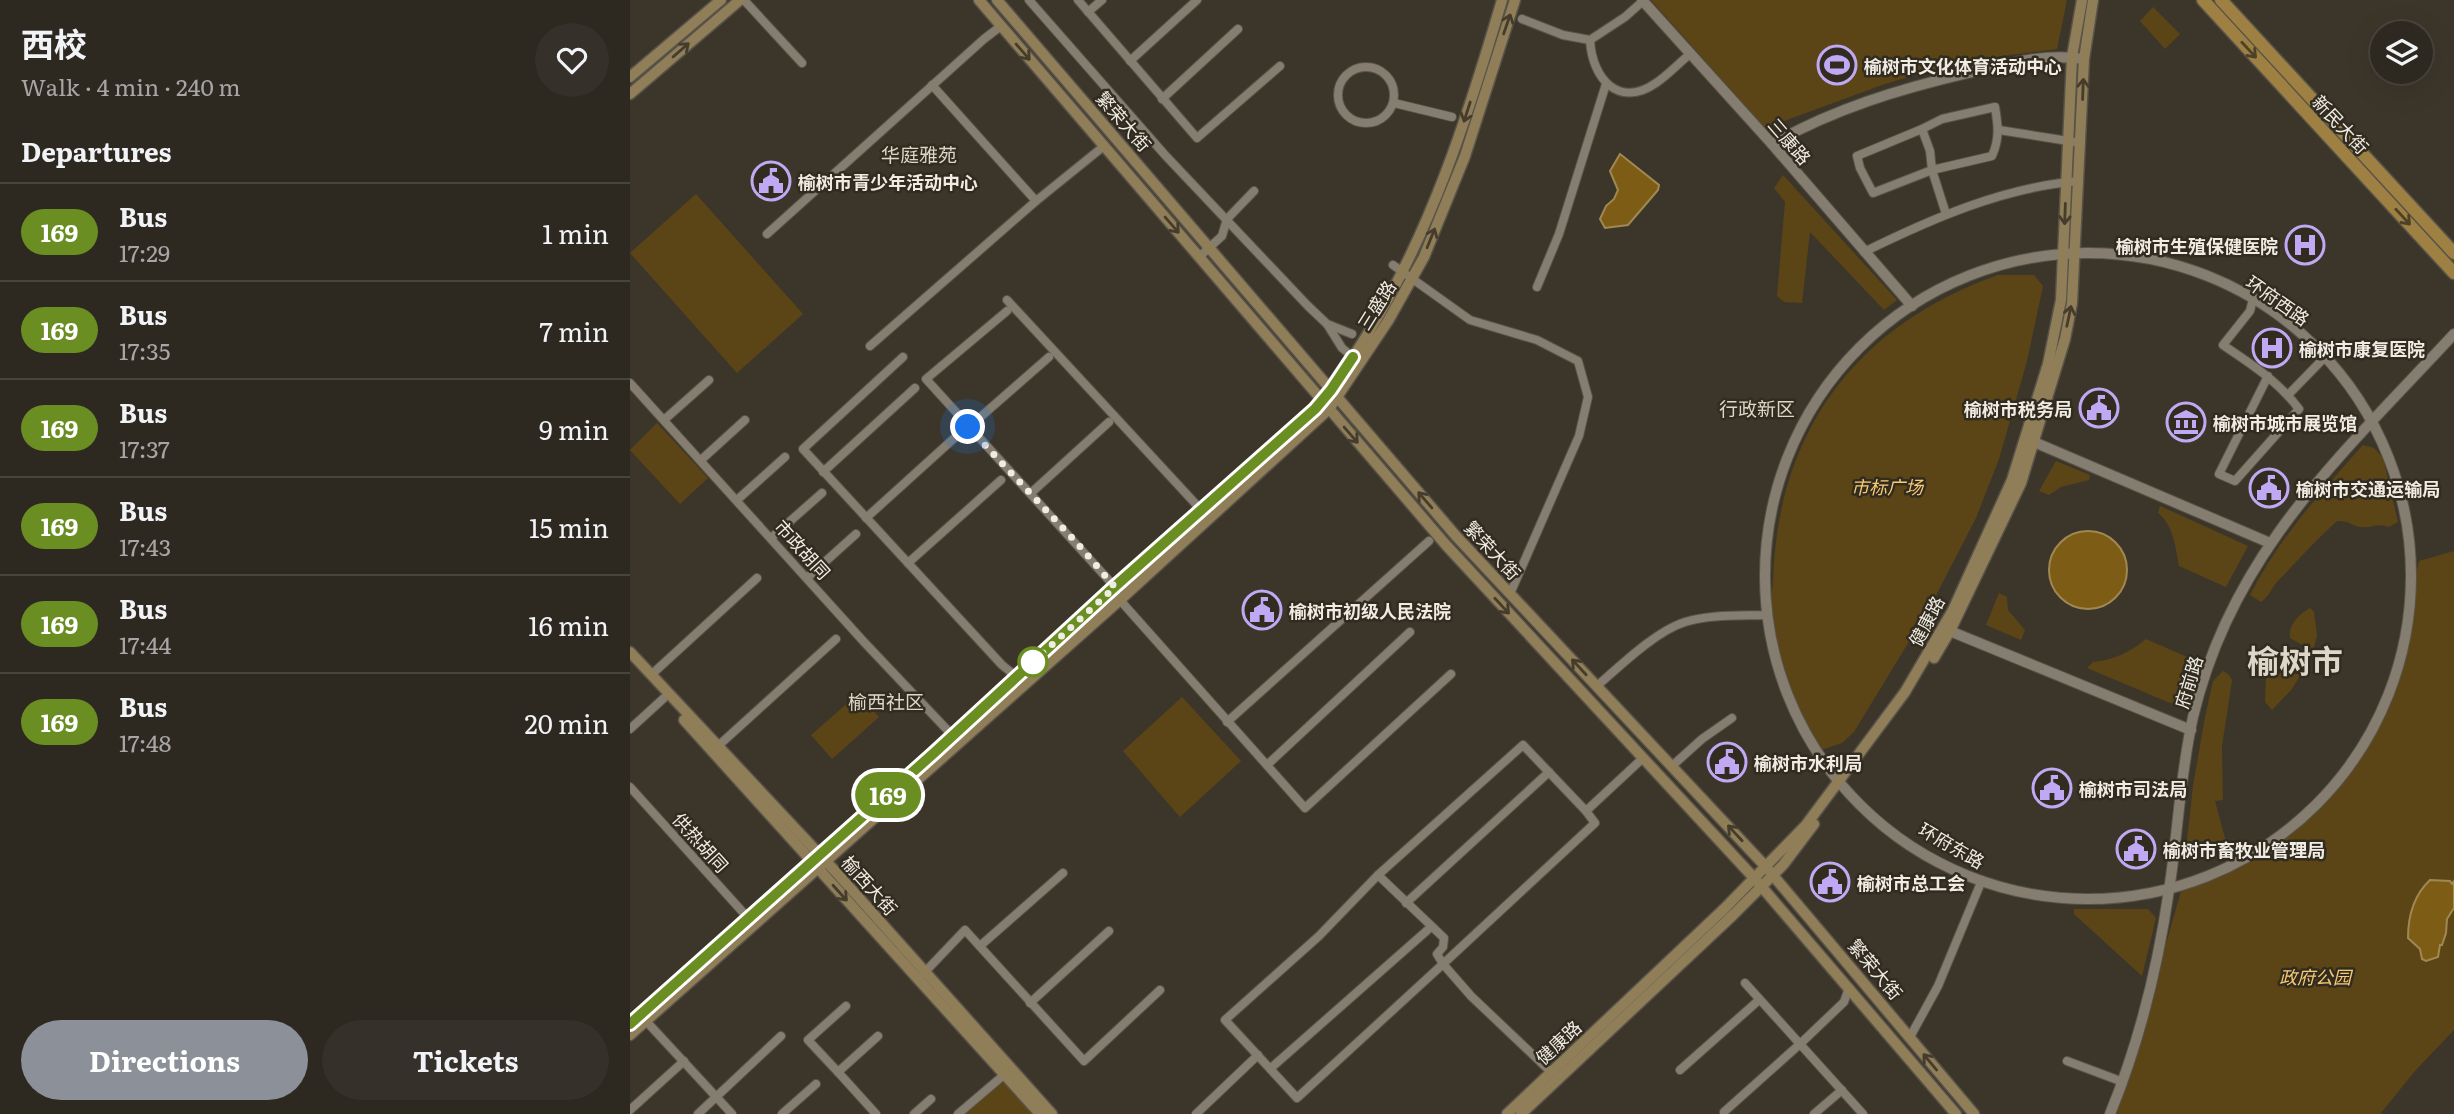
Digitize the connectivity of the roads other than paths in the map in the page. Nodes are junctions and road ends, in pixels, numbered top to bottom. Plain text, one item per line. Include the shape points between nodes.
1 (721, 0) edge
2 (742, 0) edge
3 (997, 0) edge
4 (1029, 0) edge
5 (1078, 0) edge
6 (1101, 0) edge
7 (1197, 0) edge
8 (1502, 0) edge
9 (1515, 0) edge
10 (2082, 0) edge
11 (2093, 0) edge
12 (2203, 0) edge
13 (2221, 0) edge
14 (982, 1) edge
15 (1642, 1) edge
16 (1088, 12) junction
17 (1522, 19) dead end
18 (1001, 26) junction
19 (1238, 29) dead end
20 (1590, 40) junction
21 (1690, 54) junction
22 (2078, 58) junction
23 (1130, 61) junction
24 (802, 63) dead end
25 (1280, 66) dead end
26 (630, 77) edge
27 (1606, 84) junction
28 (932, 85) junction
29 (630, 94) edge
30 (1162, 99) junction
31 (1394, 103) junction
32 (1452, 117) dead end
33 (1922, 129) junction
34 (1998, 130) junction
35 (2068, 141) junction
36 (2081, 143) junction
37 (1772, 144) junction
38 (1104, 146) junction
39 (1932, 170) junction
40 (2079, 181) junction
41 (2066, 182) junction
42 (1254, 191) dead end
43 (1037, 201) junction
44 (1946, 214) junction
45 (1227, 219) junction
46 (767, 234) dead end
47 (1209, 248) junction
48 (1864, 252) junction
49 (2454, 253) edge
50 (2063, 254) junction
51 (2076, 254) junction
52 (1199, 257) junction
53 (1393, 265) dead end
54 (2454, 273) edge
55 (1409, 275) junction
56 (1537, 287) dead end
57 (2253, 299) junction
58 (1007, 300) dead end
59 (1912, 306) junction
60 (1007, 311) dead end
61 (1327, 324) junction
62 (1352, 334) dead end
63 (2454, 334) edge
64 (870, 346) dead end
65 (903, 357) dead end
66 (1049, 357) dead end
67 (1353, 357) junction
68 (2325, 357) junction
69 (2268, 376) junction
70 (709, 380) dead end
71 (630, 383) edge
72 (915, 388) dead end
73 (1334, 394) junction
74 (2288, 395) junction
75 (1326, 405) junction
76 (664, 420) junction
77 (745, 420) dead end
78 (1109, 422) dead end
79 (2372, 422) junction
80 (965, 430) junction
81 (1799, 432) joint
82 (2034, 442) junction
83 (785, 457) dead end
84 (701, 460) junction
85 (823, 472) junction
86 (1001, 480) dead end
87 (822, 493) dead end
88 (1031, 493) junction
89 (737, 500) junction
90 (1205, 514) junction
91 (866, 518) junction
92 (856, 534) dead end
93 (771, 538) junction
94 (1429, 541) dead end
95 (2270, 543) junction
96 (908, 563) junction
97 (757, 578) dead end
98 (807, 578) junction
99 (1113, 588) junction
100 (1510, 594) junction
101 (1120, 600) junction
102 (1767, 615) junction
103 (1950, 631) junction
104 (1410, 632) dead end
105 (835, 639) dead end
106 (630, 652) edge
107 (630, 661) edge
108 (1451, 674) dead end
109 (651, 675) junction
110 (1017, 677) junction
111 (1597, 686) junction
112 (664, 698) junction
113 (1732, 718) dead end
114 (1227, 722) junction
115 (2375, 726) joint
116 (630, 729) edge
117 (2191, 730) junction
118 (953, 736) junction
119 (718, 746) junction
120 (1643, 758) junction
121 (1266, 765) junction
122 (1672, 766) junction
123 (1549, 772) junction
124 (1840, 786) junction
125 (630, 787) edge
126 (1586, 811) junction
127 (819, 862) junction
128 (1770, 871) junction
129 (1063, 873) dead end
130 (1378, 875) junction
131 (1982, 880) junction
132 (1758, 883) junction
133 (2169, 891) junction
134 (1406, 903) junction
135 (749, 919) junction
136 (1431, 927) junction
137 (1110, 931) dead end
138 (980, 946) junction
139 (1443, 964) junction
140 (921, 975) junction
141 (1745, 983) dead end
142 (1849, 988) junction
143 (1160, 990) dead end
144 (1759, 1000) junction
145 (1030, 1003) junction
146 (846, 1006) dead end
147 (646, 1021) junction
148 (630, 1024) edge
149 (630, 1035) edge
150 (781, 1036) dead end
151 (878, 1036) dead end
152 (1910, 1037) junction
153 (1800, 1044) junction
154 (1258, 1055) junction
155 (684, 1061) junction
156 (2067, 1061) dead end
157 (1271, 1068) junction
158 (1680, 1070) dead end
159 (838, 1072) junction
160 (1551, 1072) junction
161 (1004, 1074) junction
162 (2123, 1082) junction
163 (817, 1084) dead end
164 (1842, 1090) junction
165 (716, 1097) junction
166 (932, 1099) dead end
167 (630, 1110) edge
168 (1724, 1112) edge
169 (698, 1114) edge
170 (732, 1114) edge
171 (782, 1114) edge
172 (876, 1114) edge
173 (914, 1114) edge
174 (958, 1114) edge
175 (1040, 1114) edge
176 (1052, 1114) edge
177 (1196, 1114) edge
178 (1507, 1114) edge
179 (1521, 1114) edge
180 (1814, 1114) edge
181 (1863, 1114) edge
182 (1956, 1114) edge
183 (1975, 1114) edge
184 (2110, 1114) edge

1 - 26 main road
2 - 24 street
29 -> 2 main road
3 - 47 main road, 繁荣大街
4 - 45 street
5 - 16 street
6 - 16 street
7 - 23 street
8 -> 55 main road
55 -> 9 main road, 三盛路 via 1465,156
10 - 22 main road, 健康路
11 - 22 main road, 健康路
12 -> 54 main road, 新民大街
13 - 49 main road, 新民大街
14 - 18 main road, 繁荣大街
15 - 20 street
15 - 21 street, 三康路
16 - 23 street
17 - 20 street
18 - 28 street
18 -> 38 main road, 繁荣大街
19 - 30 street
20 - 27 street via 1591,58
21 - 27 street via 1654,85 1629,93
21 - 37 street, 三康路
22 - 35 main road, 健康路
36 -> 22 main road, 健康路
22 - 37 street via 2033,57 1919,85 1808,123
23 - 30 street
25 - 30 street via 1197,138
27 - 56 street via 1575,188
28 - 43 street
28 - 46 street
31 - 31 street via 1393,84 1373,67 1350,72 1338,89 1340,108 1364,124 1383,119
31 - 32 street
33 - 34 street via 1942,119 1995,107
33 - 39 street
33 - 39 street via 1857,156 1873,193
34 - 35 street
34 - 39 street via 1992,156
35 - 36 street
35 - 41 main road, 健康路
36 - 40 main road, 健康路
37 - 48 street, 三康路
38 - 43 street
38 -> 52 main road, 繁荣大街
39 - 44 street
40 - 41 street
40 - 51 main road, 健康路
41 - 44 street
41 -> 50 main road, 健康路
42 - 45 street
43 - 64 street
44 - 48 street
45 - 47 street via 1222,236
45 - 61 street
47 - 52 street
47 - 73 main road, 繁荣大街
48 - 59 street, 三康路
50 - 51 street, 环府西路
50 - 59 street, 环府西路 via 1978,273
50 - 124 main road, 健康路 via 2061,300 2048,364 2012,481 1953,610 1905,692
51 - 57 street, 环府西路 via 2165,262 2208,276
82 -> 51 main road, 健康路 via 2065,339
52 - 75 main road, 繁荣大街
53 - 55 street
55 - 67 main road, 三盛路
55 - 73 main road, 三盛路
55 - 100 street via 1470,320 1537,340 1578,361 1588,397 1579,436
57 - 68 street, 环府西路 via 2286,321
57 - 69 street via 2250,311 2223,345
58 - 90 street
59 - 81 street, 环府西路 via 1872,336 1844,365
60 - 80 street via 926,379
61 - 62 street
61 - 67 street
63 - 79 street, 府前路
65 - 85 street via 803,449
66 - 80 street
67 - 73 main road, 三盛路
68 - 74 street
68 - 79 street, 环府西路
69 - 74 street
69 - 74 street via 2220,474 2235,481 2299,409
70 - 76 street
71 - 76 street, 市政胡同
72 - 85 street
73 - 75 main road, 三盛路
100 -> 73 main road, 繁荣大街
75 - 90 main road, 三盛路
75 -> 120 main road, 繁荣大街 via 1446,545
76 - 84 street, 市政胡同
77 - 84 street
78 - 88 street
79 - 95 street, 府前路 via 2318,479
79 - 115 street, 环府西路 via 2403,507 2410,565 2405,641
80 - 88 street
80 - 91 street
81 - 102 street, 环府东路 via 1772,508 1766,549
82 - 95 street
82 - 103 main road, 健康路 via 2021,483
83 - 89 street
84 - 89 street, 市政胡同
85 - 91 street
86 - 96 street
87 - 93 street
88 - 99 street
89 - 93 street, 市政胡同
90 - 99 main road, 三盛路
90 - 101 main road, 三盛路
91 - 96 street
92 - 98 street
93 - 98 street, 市政胡同
94 - 114 street
95 - 117 street, 府前路 via 2223,629
96 - 110 street
97 - 109 street
98 - 118 street, 市政胡同
99 - 101 street
99 - 110 main road, 三盛路
111 -> 100 main road, 繁荣大街
101 - 114 street
101 - 127 main road, 三盛路
102 - 111 street via 1684,622 1625,660
102 - 124 street, 环府东路 via 1777,669 1791,707 1809,743
103 - 117 street
103 - 124 main road, 健康路 via 1912,693
104 - 121 street
105 - 119 street
106 - 109 main road, 榆西大街
107 - 112 main road, 榆西大街
108 - 121 street via 1306,808
109 - 119 main road, 榆西大街
110 - 118 main road, 三盛路
111 - 122 main road, 繁荣大街
112 - 116 street
112 - 127 main road, 榆西大街
113 - 122 street
114 - 121 street
115 - 133 street, 环府东路 via 2351,765 2289,831 2212,877
117 - 133 street, 府前路
118 - 127 main road, 三盛路
119 - 127 main road, 榆西大街
120 - 126 street
120 - 132 main road, 繁荣大街
128 -> 122 main road, 繁荣大街
123 - 126 street
123 - 130 street via 1523,746
123 - 134 street
124 - 128 main road, 健康路
124 - 131 street, 环府东路 via 1875,817
125 - 135 street, 供热胡同
126 - 139 street via 1595,823
127 - 135 main road, 三盛路
127 - 140 main road, 榆西大街
127 - 147 main road, 三盛路
128 - 132 main road, 健康路
128 - 152 main road, 繁荣大街
129 - 138 street
130 - 134 street
130 - 154 street via 1319,936 1225,1020
131 - 133 street, 环府东路 via 2017,891 2073,898
131 - 152 street via 1938,986
132 - 142 main road, 繁荣大街
132 - 160 main road, 健康路
132 - 179 main road, 健康路
133 - 162 street, 府前路 via 2146,1004
134 - 136 street
135 - 148 main road, 三盛路
136 - 139 street via 1444,938 1437,954
136 - 157 street
137 - 145 street
138 - 140 street via 965,930
138 - 145 street
139 - 157 street via 1297,1098
139 - 160 street
140 - 161 main road, 榆西大街
140 - 176 main road, 榆西大街
141 - 144 street
142 - 153 street via 1844,1002
142 - 182 main road, 繁荣大街
143 - 145 street via 1084,1061
144 - 153 street
144 - 158 street
146 - 159 street via 808,1040
147 - 149 main road, 三盛路
147 - 155 street
150 - 165 street
151 - 159 street
183 -> 152 main road, 繁荣大街
153 - 164 street
153 - 168 street
154 - 157 street
154 - 177 street
155 - 165 street
155 - 167 street
156 - 162 street
159 - 172 street
160 - 178 main road, 健康路
161 - 174 street
161 - 175 main road, 榆西大街
162 - 184 street, 府前路
163 - 171 street
164 - 180 street
164 - 181 street
165 - 169 street
165 - 170 street
166 - 173 street

